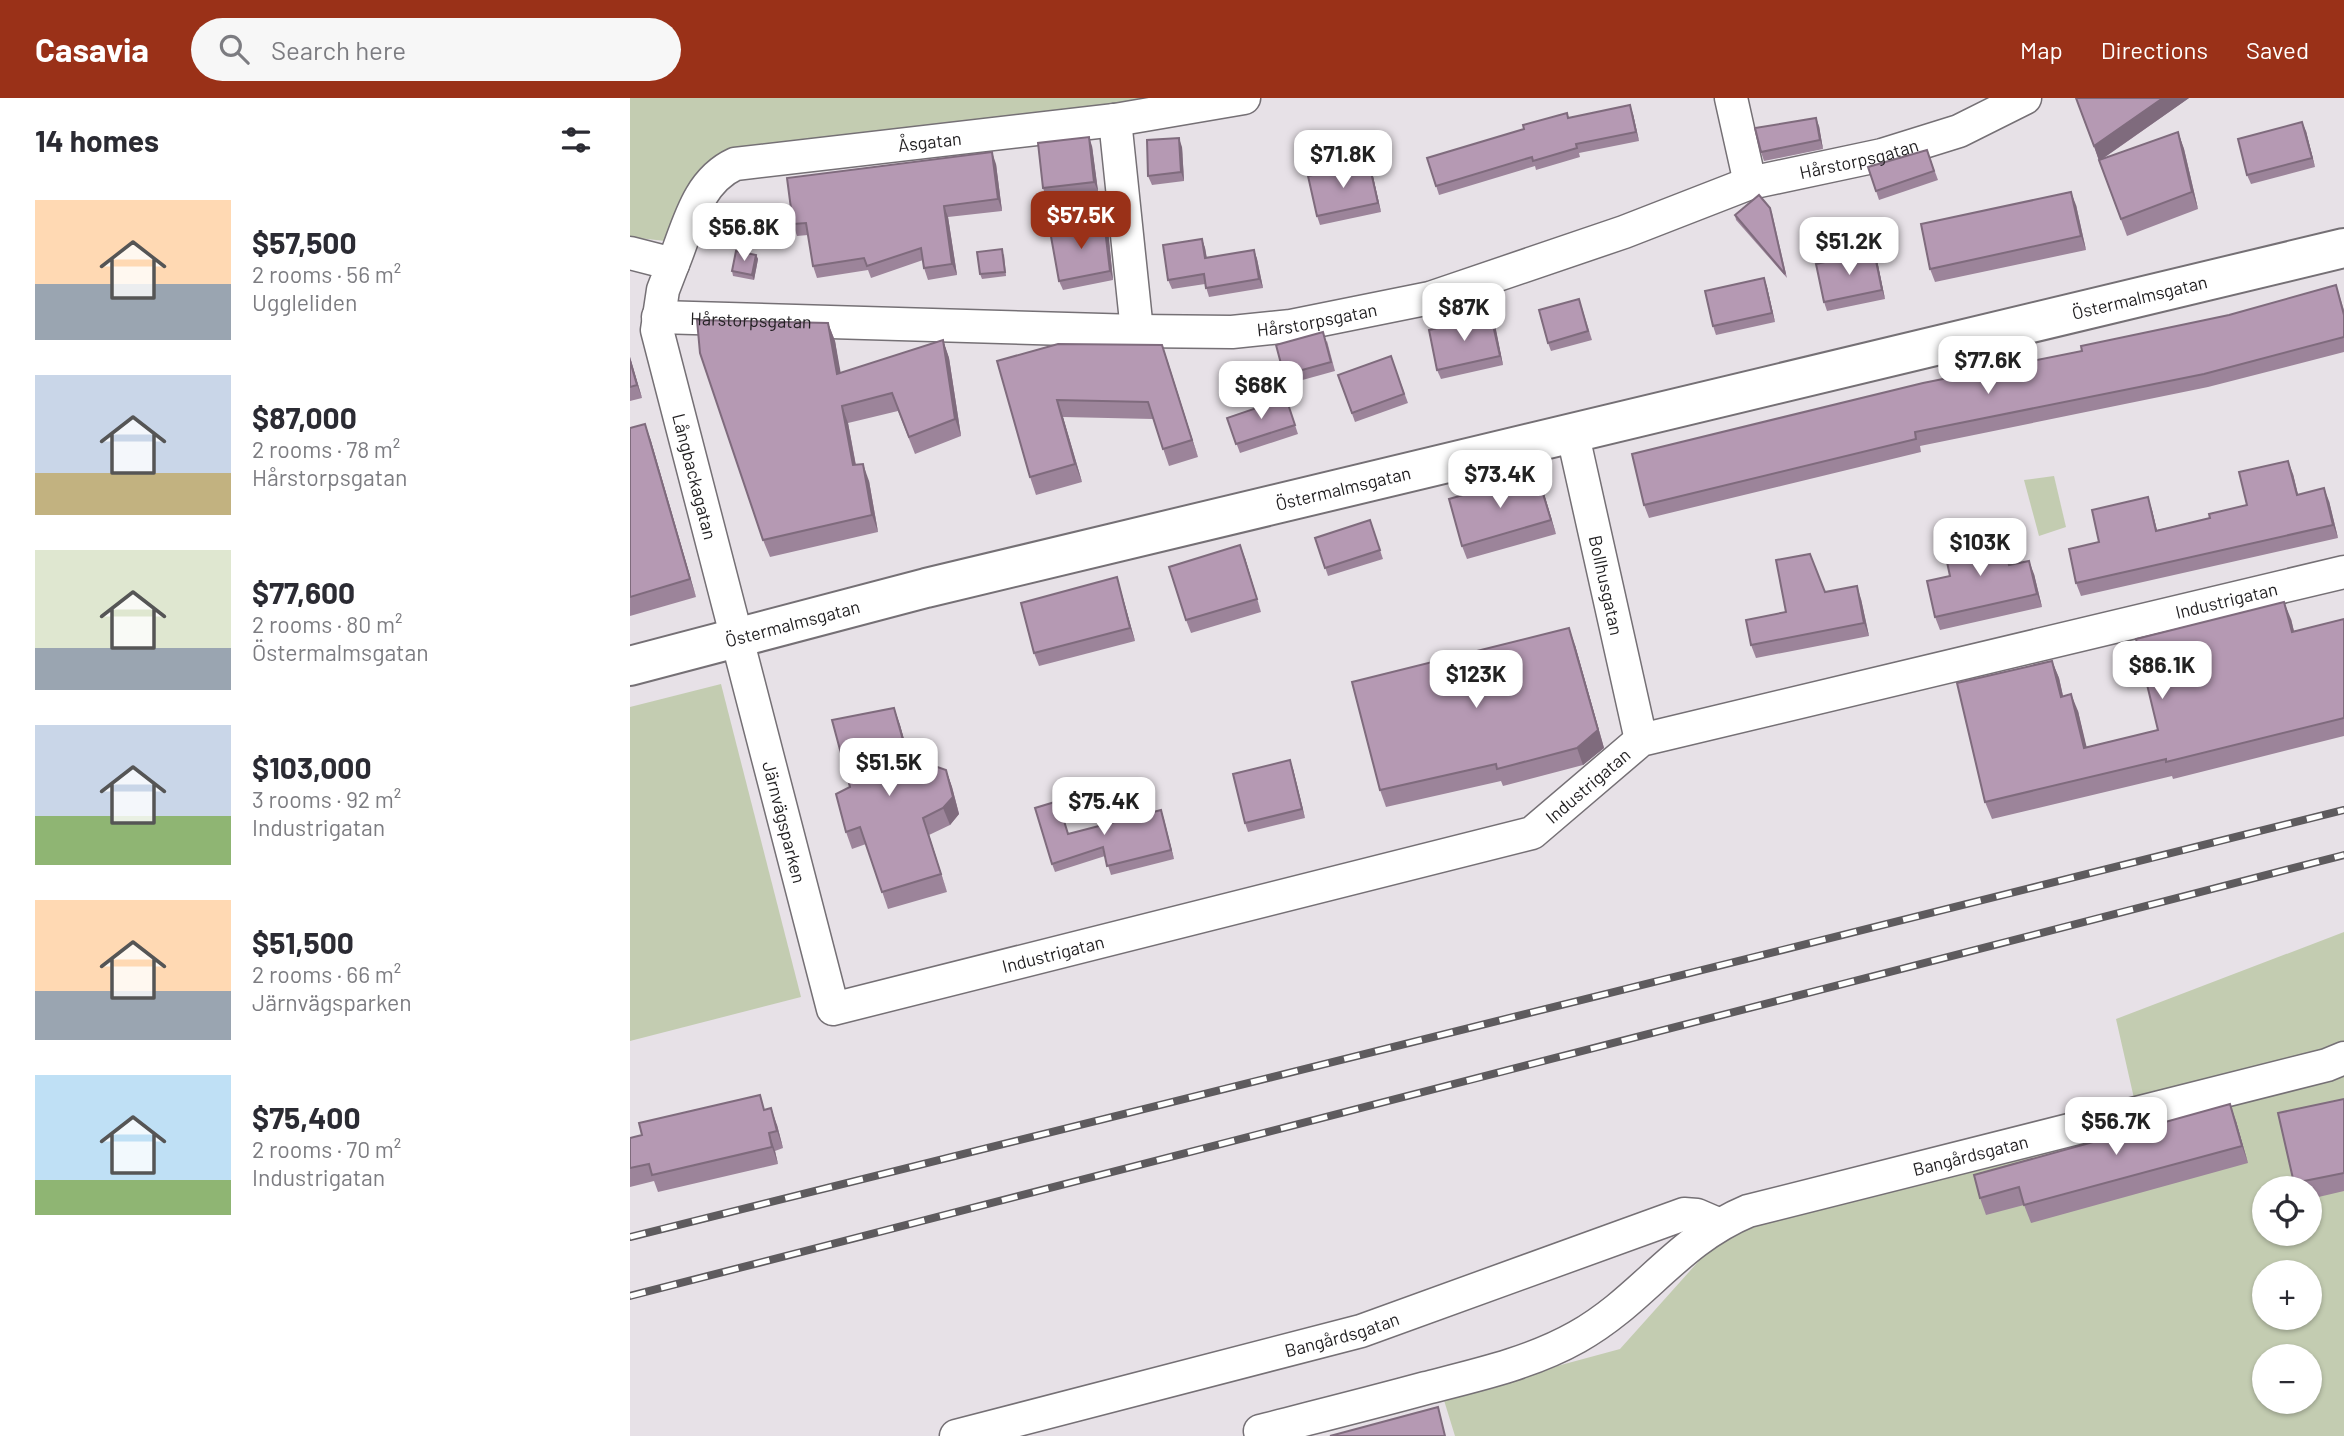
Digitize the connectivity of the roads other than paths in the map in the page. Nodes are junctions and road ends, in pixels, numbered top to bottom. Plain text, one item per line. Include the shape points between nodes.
1 (1244, 98) edge
2 (1731, 98) edge
3 (2025, 98) edge
4 (1115, 120) junction
5 (1750, 183) junction
6 (2344, 248) edge
7 (630, 253) edge
8 (673, 264) junction
9 (658, 317) junction
10 (1137, 331) junction
11 (1572, 431) junction
12 (2344, 572) edge
13 (739, 637) junction
14 (630, 666) edge
15 (1641, 740) junction
16 (833, 1009) joint
17 (2344, 1058) edge
18 (1718, 1224) junction
19 (1260, 1431) dead end
20 (956, 1436) edge

1 - 4 street, Åsgatan
2 - 5 street
3 - 5 street, Hårstorpsgatan via 1996,115 1882,155
4 - 8 street, Åsgatan via 735,164 717,174 703,190
4 - 10 street
5 - 10 street, Hårstorpsgatan via 1430,298 1291,326 1232,332
6 - 11 street, Östermalmsgatan
7 - 8 street
8 - 9 street, Åsgatan
9 - 10 street, Hårstorpsgatan
9 - 13 street, Långbackagatan via 660,342
11 - 13 street, Östermalmsgatan
11 - 15 street, Bollhusgatan
12 - 15 street, Industrigatan
13 - 14 street, Östermalmsgatan
13 - 16 street, Järnvägsparken
15 - 16 street, Industrigatan via 1532,833
17 - 18 street, Bangårdsgatan via 1776,1203
18 - 19 street, Bangårdsgatan via 1691,1242 1620,1307 1544,1353
18 - 20 street, Bangårdsgatan via 1697,1215 1672,1217 1361,1331

